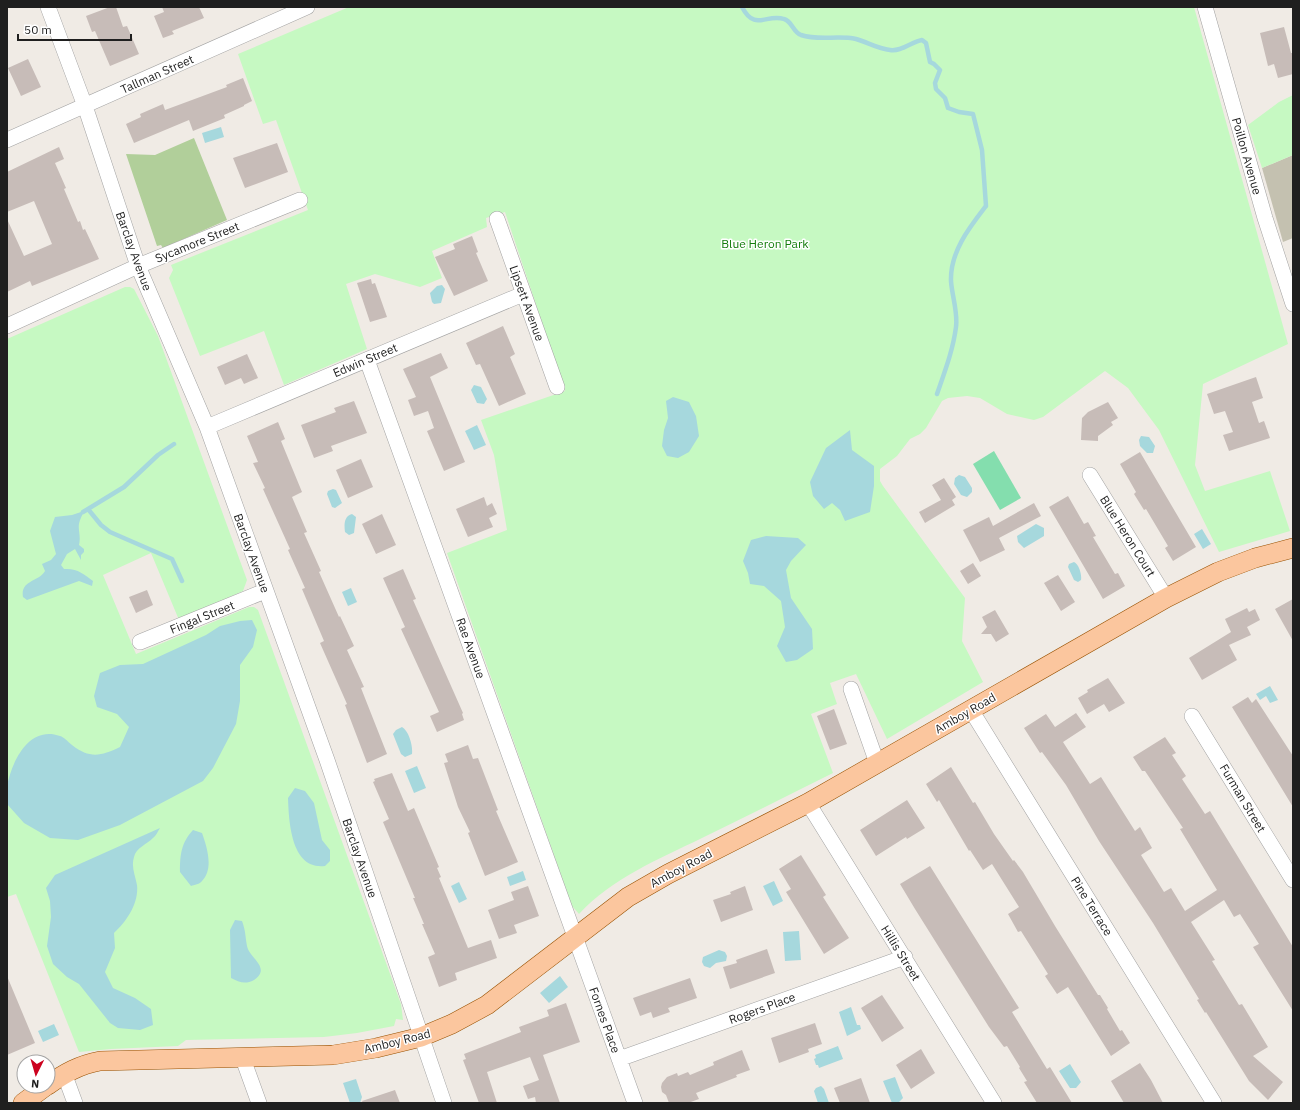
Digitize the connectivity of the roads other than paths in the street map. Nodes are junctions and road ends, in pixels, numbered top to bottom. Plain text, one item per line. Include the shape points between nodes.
1 (48, 7) edge
2 (307, 7) edge
3 (1205, 7) edge
4 (85, 106) junction
5 (7, 140) edge
6 (300, 200) dead end
7 (497, 219) dead end
8 (138, 266) junction
9 (523, 294) junction
10 (1293, 304) edge
11 (7, 326) edge
12 (367, 360) junction
13 (557, 387) dead end
14 (207, 427) junction
15 (1090, 475) dead end
16 (1293, 548) edge
17 (265, 591) junction
18 (1166, 598) junction
19 (140, 642) dead end
20 (851, 689) dead end
21 (971, 710) junction
22 (1192, 716) dead end
23 (877, 763) junction
24 (808, 803) junction
25 (1293, 880) edge
26 (576, 937) junction
27 (905, 957) junction
28 (421, 1037) junction
29 (242, 1056) junction
30 (619, 1059) junction
31 (64, 1073) junction
32 (56, 1079) edge
33 (35, 1094) edge
34 (989, 1102) edge
35 (23, 1103) edge
36 (75, 1103) edge
37 (259, 1103) edge
38 (444, 1103) edge
39 (635, 1103) edge
40 (1214, 1103) edge

1 - 4 street, Barclay Avenue
2 - 4 street, Tallman Street
3 - 10 street, Poillon Avenue via 1265,218
4 - 5 street, Tallman Street
4 - 8 street, Barclay Avenue
6 - 8 street, Sycamore Street
7 - 9 street, Lipsett Avenue
8 - 11 street, Sycamore Street
8 - 14 street, Barclay Avenue
9 - 12 street, Edwin Street
9 - 13 street, Lipsett Avenue
12 - 14 street, Edwin Street
12 - 26 street, Rae Avenue
14 - 17 street, Barclay Avenue
15 - 18 street, Blue Heron Court
16 - 18 main road, Amboy Road via 1255,558 1218,572
17 - 19 street, Fingal Street
17 - 28 street, Barclay Avenue via 327,760
18 - 21 main road, Amboy Road
20 - 23 street
21 - 23 main road, Amboy Road
21 - 40 street, Pine Terrace
22 - 25 street, Furman Street
23 - 24 main road, Amboy Road
24 - 26 main road, Amboy Road via 628,897
24 - 27 street, Hillis Street
26 - 28 main road, Amboy Road via 486,1005 452,1024
26 - 30 street, Fornes Place
27 - 30 street, Rogers Place
27 - 34 street, Hillis Street
28 - 29 main road, Amboy Road via 333,1055
28 - 38 street, Barclay Avenue
29 - 31 main road, Amboy Road via 100,1061 81,1065
29 - 37 street
30 - 39 street, Fornes Place
31 - 32 main road, Amboy Road
31 - 36 street
33 - 35 main road, Amboy Road

